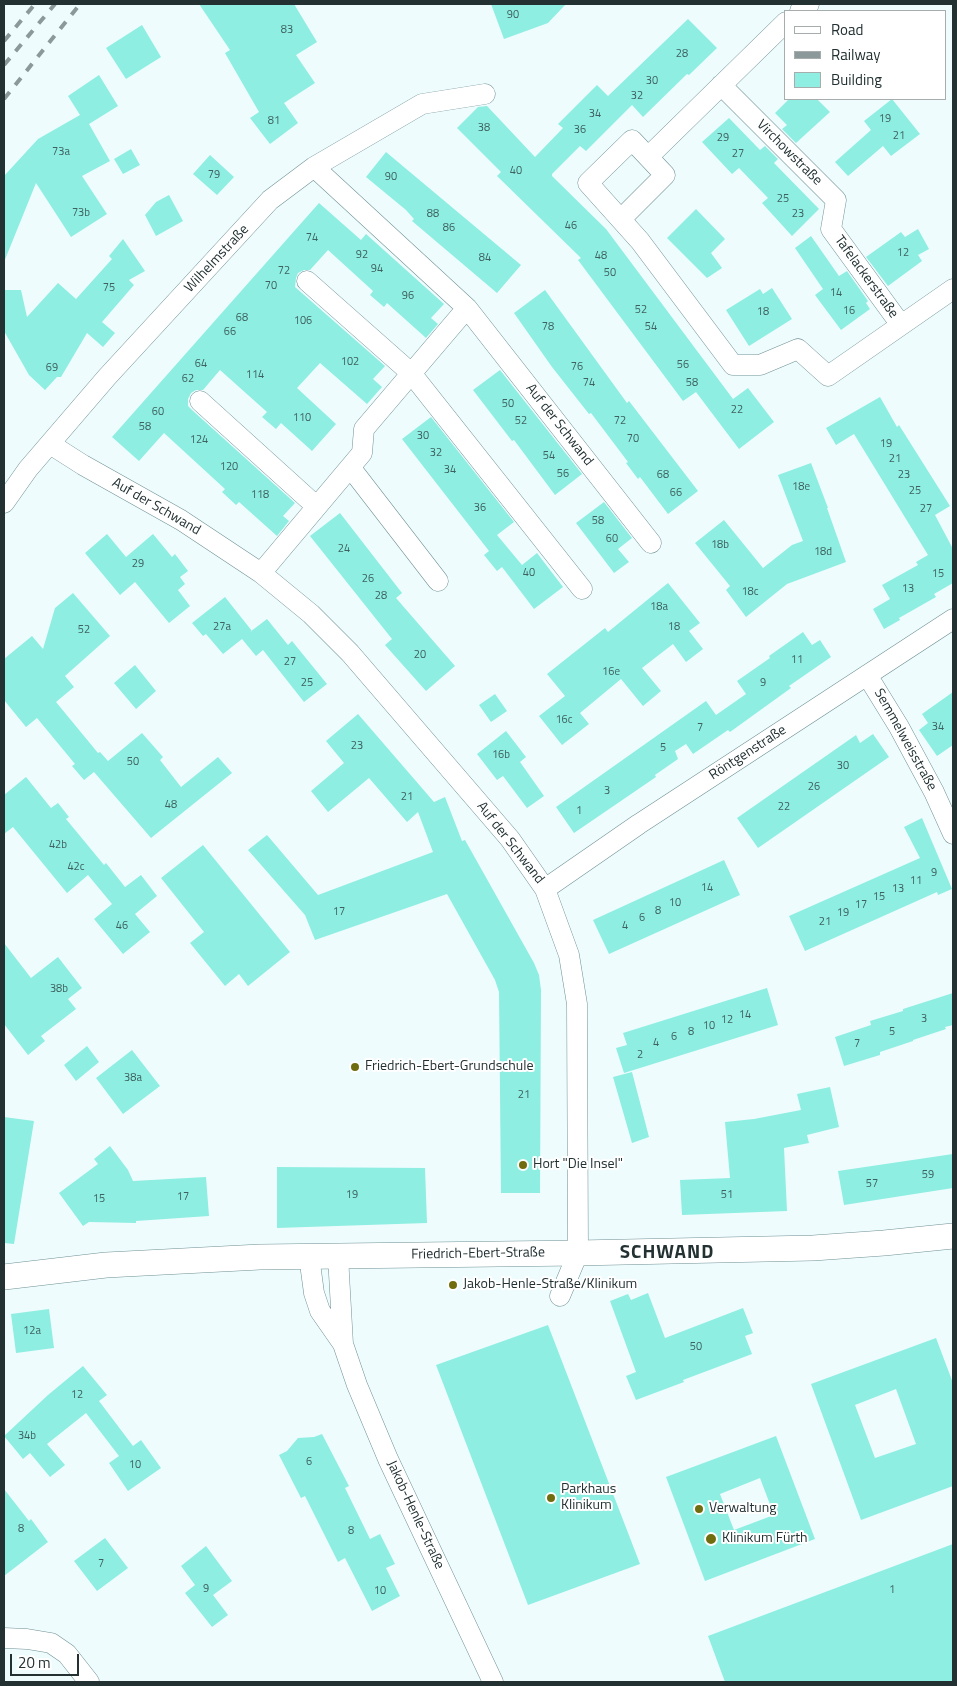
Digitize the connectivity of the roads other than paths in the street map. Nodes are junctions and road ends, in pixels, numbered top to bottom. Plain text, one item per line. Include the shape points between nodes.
1 (784, 24) edge
2 (721, 85) junction
3 (485, 94) dead end
4 (648, 157) junction
5 (314, 167) junction
6 (621, 219) junction
7 (831, 229) joint
8 (307, 281) dead end
9 (953, 289) edge
10 (467, 308) junction
11 (901, 325) junction
12 (411, 373) junction
13 (200, 401) dead end
14 (50, 444) junction
15 (350, 468) junction
16 (4, 503) edge
17 (316, 506) junction
18 (651, 543) dead end
19 (261, 573) junction
20 (438, 581) dead end
21 (582, 589) dead end
22 (953, 619) edge
23 (868, 675) junction
24 (953, 834) edge
25 (545, 888) junction
26 (953, 1236) edge
27 (578, 1253) junction
28 (309, 1256) junction
29 (338, 1256) junction
30 (4, 1277) edge
31 (560, 1296) dead end
32 (343, 1344) junction
33 (4, 1638) edge
34 (89, 1682) edge
35 (493, 1682) edge

1 - 2 street
2 - 4 street
2 - 7 street, Virchowstraße via 836,200
3 - 5 street, Wilhelmstraße via 422,104
4 - 6 street via 665,175
4 - 6 street via 632,140 588,183
5 - 10 street, Auf der Schwand
5 - 14 street, Wilhelmstraße via 270,200 107,377
6 - 11 street, Tafelackerstraße via 733,365 760,365 798,349 828,376
7 - 11 street, Tafelackerstraße
8 - 12 street
9 - 11 street, Tafelackerstraße
10 - 12 street
10 - 18 street, Auf der Schwand
12 - 15 street via 364,429 362,453
12 - 21 street
13 - 17 street
14 - 16 street, Wilhelmstraße
14 - 19 street, Auf der Schwand via 180,520
15 - 17 street
15 - 20 street
17 - 19 street
19 - 25 street, Auf der Schwand via 311,614 350,654 510,839
22 - 23 street, Röntgenstraße
23 - 24 street, Semmelweisstraße via 917,760
23 - 25 street, Röntgenstraße
25 - 27 street, Auf der Schwand via 569,955 577,1004
26 - 27 street, Friedrich-Ebert-Straße via 813,1248
27 - 29 street, Friedrich-Ebert-Straße
27 - 31 street
28 - 29 street, Friedrich-Ebert-Straße
28 - 30 street, Friedrich-Ebert-Straße via 106,1265
28 - 32 street, Jakob-Henle-Straße via 320,1310
29 - 32 street, Jakob-Henle-Straße
32 - 35 street, Jakob-Henle-Straße via 388,1459
33 - 34 street via 51,1643 67,1654

